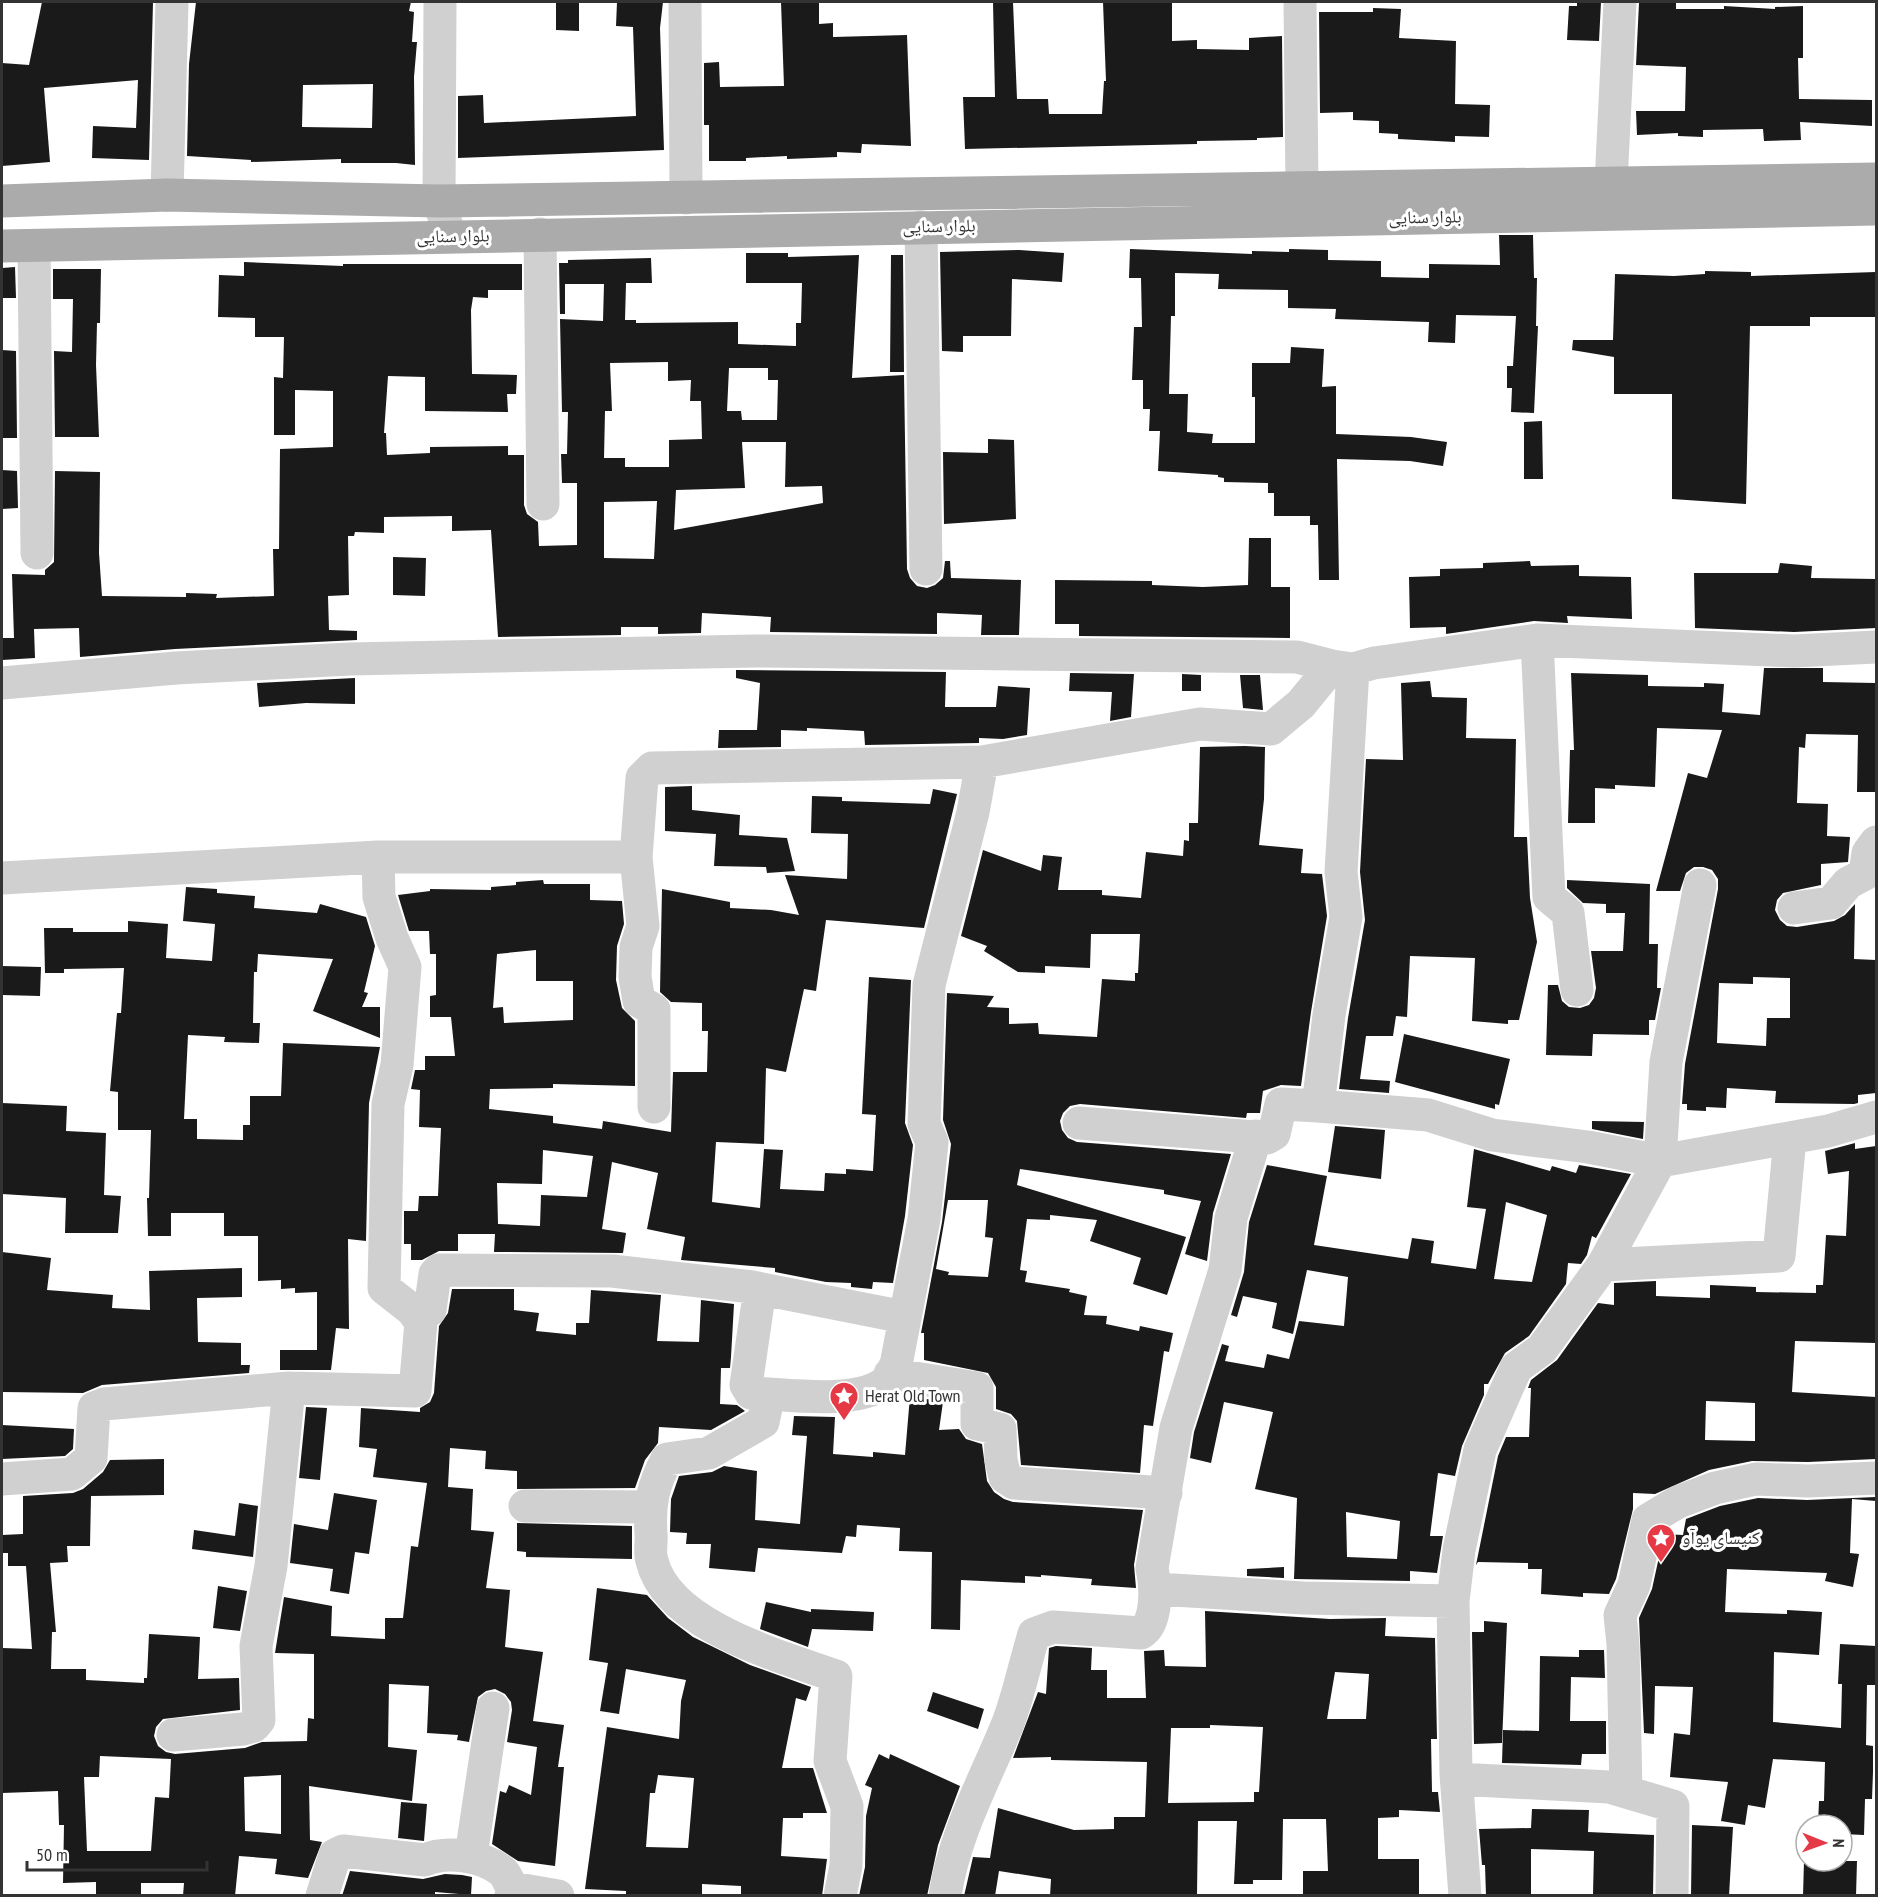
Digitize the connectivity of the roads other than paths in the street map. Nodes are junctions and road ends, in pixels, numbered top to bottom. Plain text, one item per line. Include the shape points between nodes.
1 (172, 2) edge
2 (440, 2) edge
3 (686, 2) edge
4 (1300, 2) edge
5 (1620, 2) edge
6 (1876, 179) edge
7 (1611, 183) junction
8 (1302, 187) junction
9 (167, 195) junction
10 (686, 198) junction
11 (2, 201) edge
12 (439, 201) junction
13 (1876, 209) edge
14 (921, 227) junction
15 (540, 234) junction
16 (450, 236) junction
17 (2, 246) edge
18 (34, 246) junction
19 (543, 504) dead end
20 (37, 553) dead end
21 (926, 569) dead end
22 (1537, 640) junction
23 (1876, 647) edge
24 (1343, 668) junction
25 (2, 682) edge
26 (982, 762) junction
27 (1876, 842) edge
28 (378, 857) junction
29 (636, 857) junction
30 (2, 878) edge
31 (1700, 885) dead end
32 (1794, 908) dead end
33 (1577, 990) dead end
34 (1318, 1106) junction
35 (654, 1107) dead end
36 (1876, 1117) edge
37 (1079, 1123) dead end
38 (1256, 1136) junction
39 (1790, 1138) junction
40 (1660, 1161) junction
41 (1603, 1265) junction
42 (760, 1288) junction
43 (412, 1310) junction
44 (904, 1317) junction
45 (890, 1374) junction
46 (289, 1388) junction
47 (769, 1394) junction
48 (1876, 1478) edge
49 (2, 1479) edge
50 (1166, 1493) junction
51 (525, 1506) dead end
52 (649, 1507) junction
53 (1157, 1589) junction
54 (1453, 1601) junction
55 (493, 1708) dead end
56 (173, 1735) dead end
57 (1457, 1779) junction
58 (1626, 1792) junction
59 (471, 1856) junction
60 (511, 1892) edge
61 (322, 1896) edge
62 (558, 1896) edge
63 (840, 1896) edge
64 (945, 1896) edge
65 (1465, 1896) edge
66 (1672, 1896) edge

1 - 9 street
2 - 12 street
3 - 10 street
4 - 8 street
5 - 7 street
6 - 7 main road, بلوار سنایی
7 - 8 main road, بلوار سنایی
8 - 10 main road, بلوار سنایی
9 - 11 main road, بلوار سنایی
9 - 12 main road, بلوار سنایی
10 - 12 main road, بلوار سنایی
12 - 16 street
13 - 14 main road, بلوار سنایی
14 - 15 main road, بلوار سنایی
14 - 21 street
15 - 16 main road, بلوار سنایی
15 - 19 street
16 - 18 main road, بلوار سنایی
17 - 18 main road, بلوار سنایی
18 - 20 street
22 - 23 street via 1794,651
22 - 24 street
22 - 33 street via 1549,897 1568,913
24 - 25 street via 1297,657 754,651 350,659
24 - 26 street via 1271,729 1200,724
24 - 34 street via 1341,872 1346,917
26 - 29 street via 652,768 642,778
26 - 44 street via 929,985 924,1124 932,1142 924,1219
27 - 32 street via 1868,853 1865,874 1848,883 1831,903
28 - 29 street
28 - 30 street
28 - 43 street via 379,897 405,967 397,1065 388,1104 384,1288
29 - 35 street via 643,926 636,947 635,977 639,1001 654,1010
31 - 40 street via 1666,1062
34 - 38 street via 1281,1104 1274,1134 1267,1138
34 - 40 street via 1428,1115 1492,1135
36 - 39 street
37 - 38 street
38 - 50 street via 1231,1218 1225,1270 1176,1428
39 - 40 street
39 - 41 street via 1779,1257
40 - 41 street
41 - 54 street via 1542,1349 1516,1368 1485,1434 1459,1550
42 - 43 street via 612,1271 439,1270 435,1274 430,1310
42 - 44 street
42 - 47 street via 746,1385 751,1393
43 - 46 street via 421,1322 415,1391
44 - 45 street via 896,1365
45 - 47 street via 885,1383 868,1392 832,1396
45 - 50 street via 977,1388 977,1424 1000,1429 1000,1460 1005,1477 1014,1483
46 - 49 street via 104,1404 94,1408 91,1458 72,1474
46 - 56 street via 271,1566 256,1646 259,1720 243,1729
47 - 52 street via 763,1422 709,1453 667,1459
48 - 58 street via 1756,1479 1706,1491 1648,1520 1634,1585 1620,1615
50 - 53 street via 1152,1568
51 - 52 street
52 - 63 street via 651,1561 668,1592 684,1608 730,1635 836,1676 830,1761 847,1806 846,1866
53 - 54 street via 1303,1598
53 - 64 street via 1148,1627 1141,1633 1053,1627 1034,1634 1008,1721 976,1793 949,1870
54 - 57 street
55 - 59 street
57 - 58 street via 1609,1787
57 - 65 street
58 - 66 street via 1673,1806
59 - 60 street via 505,1873
59 - 61 street via 425,1860 343,1851 335,1855
60 - 62 street

